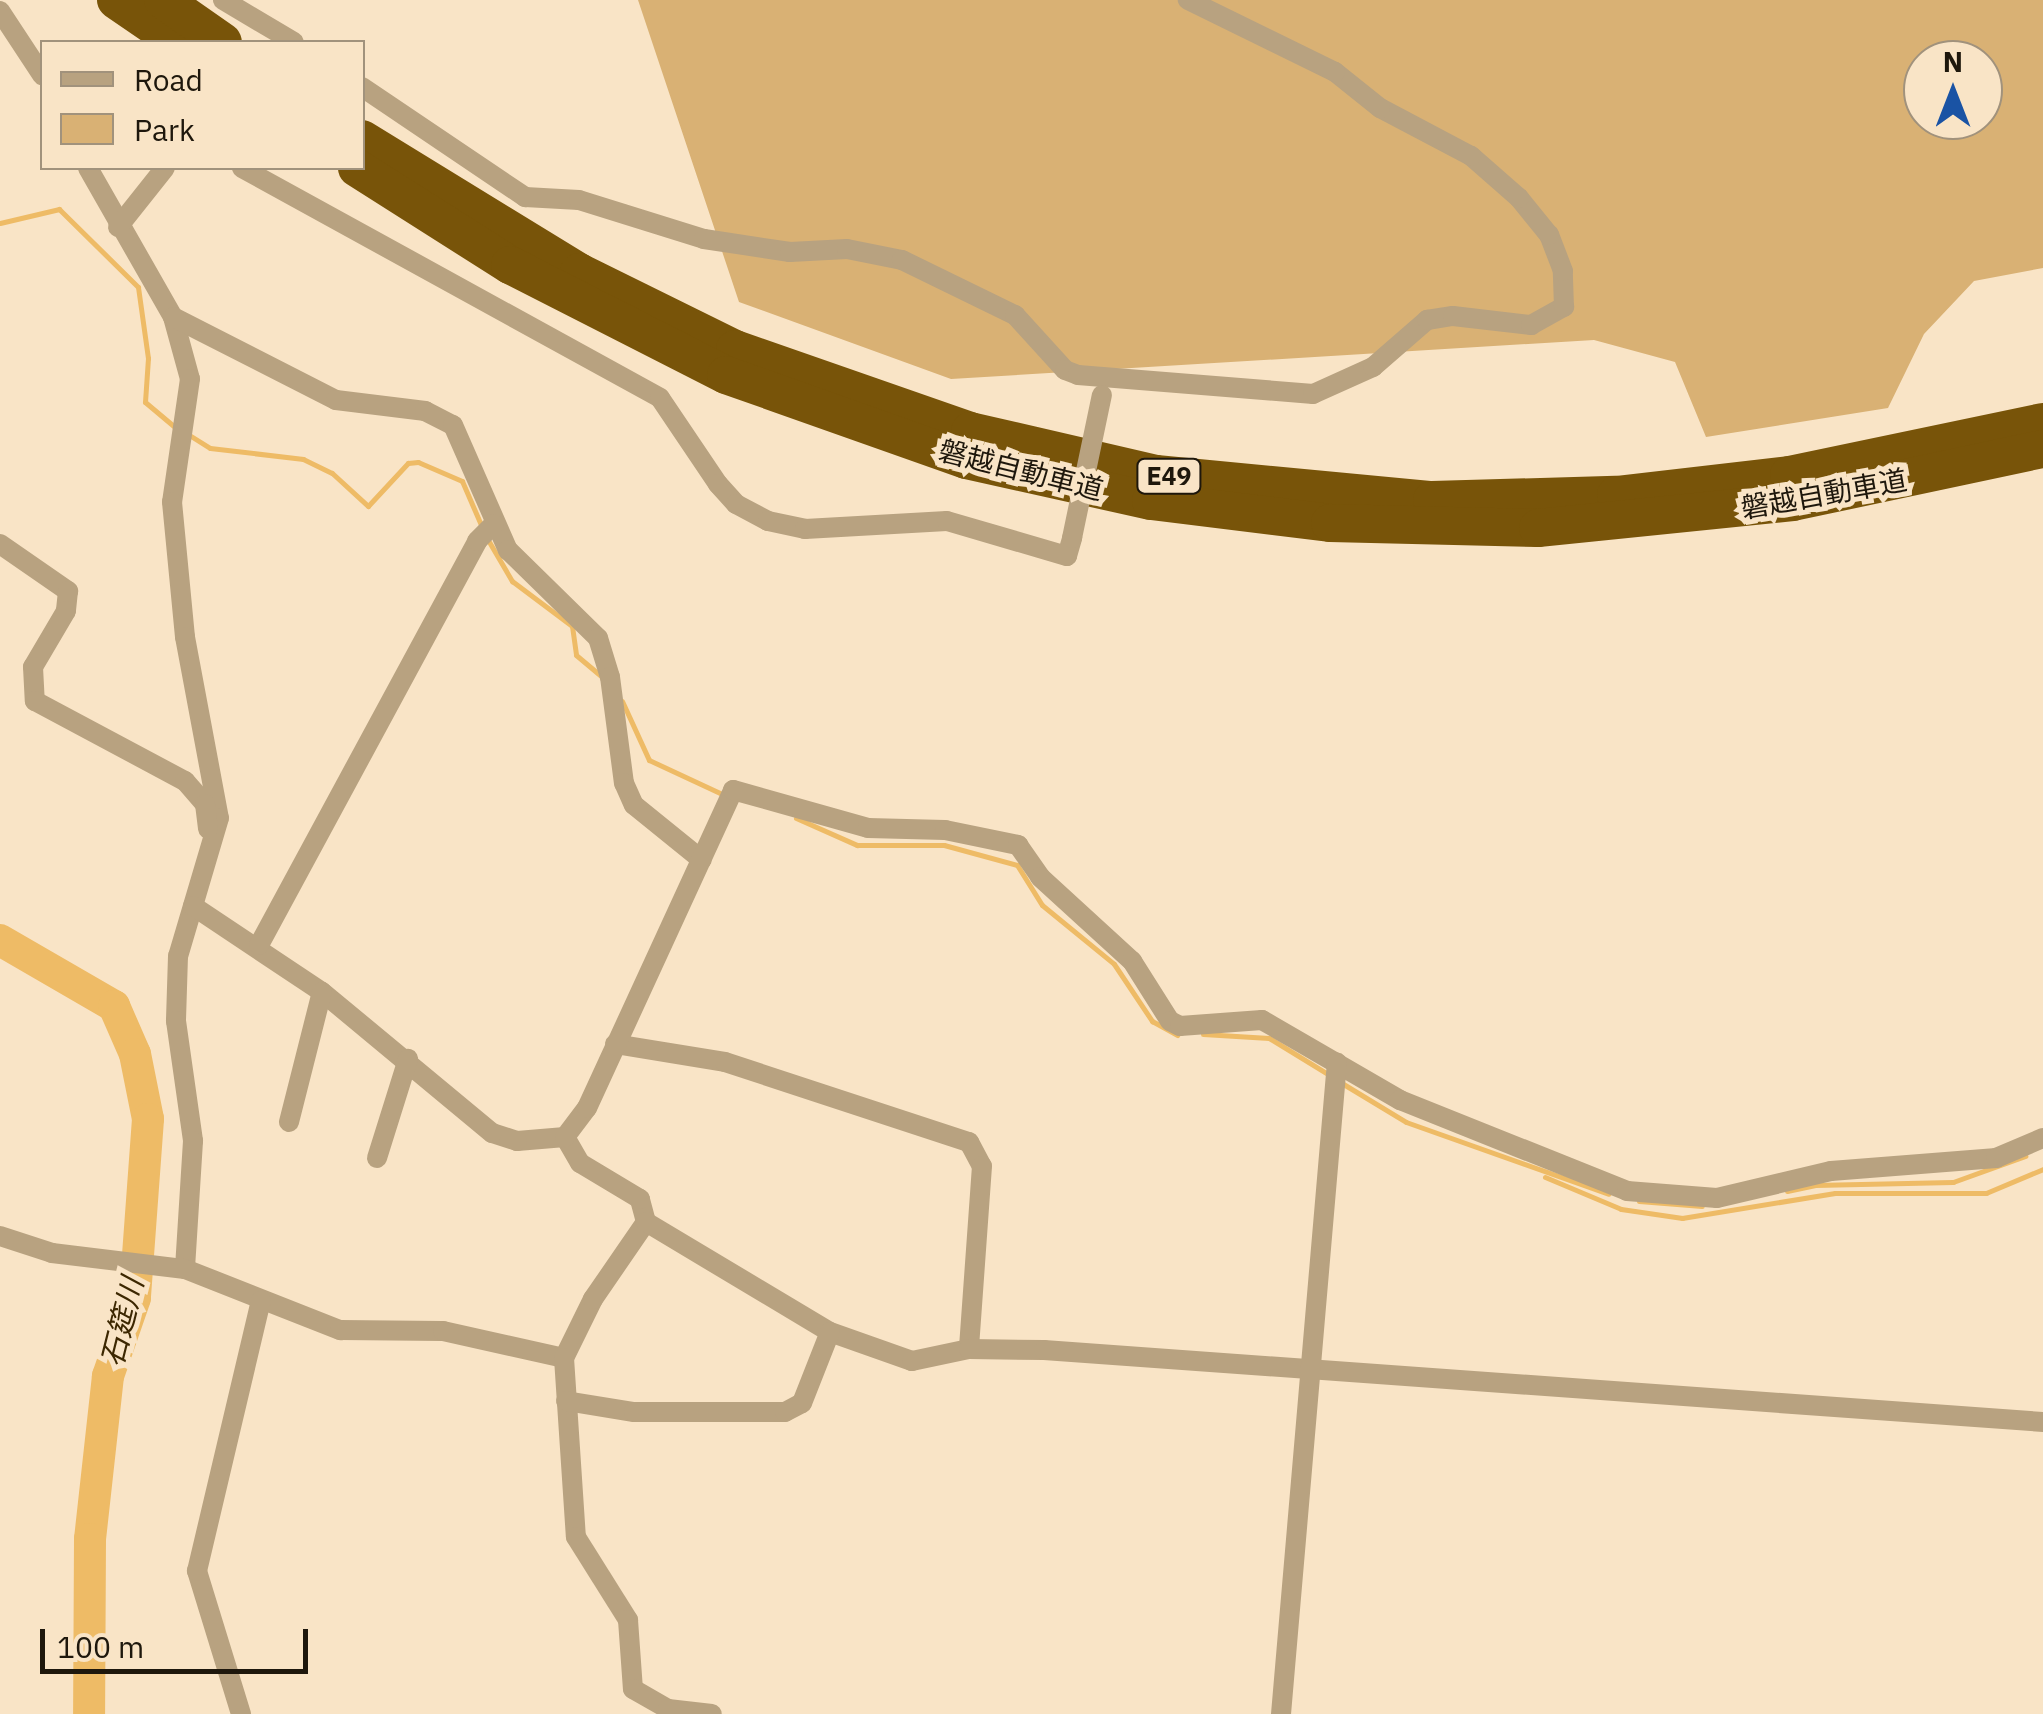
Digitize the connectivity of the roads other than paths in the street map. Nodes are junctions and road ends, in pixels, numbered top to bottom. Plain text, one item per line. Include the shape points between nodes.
1 (116, 0) edge
2 (162, 0) edge
3 (223, 0) edge
4 (1188, 0) edge
5 (0, 12) edge
6 (174, 40) edge
7 (220, 40) edge
8 (291, 40) edge
9 (40, 73) edge
10 (365, 89) edge
11 (365, 140) edge
12 (89, 170) edge
13 (164, 170) edge
14 (246, 170) edge
15 (360, 170) edge
16 (118, 227) junction
17 (173, 317) junction
18 (1103, 387) junction
19 (2043, 422) edge
20 (2043, 449) edge
21 (2043, 466) edge
22 (1906, 481) junction
23 (494, 524) junction
24 (0, 544) edge
25 (214, 844) junction
26 (702, 860) junction
27 (192, 906) junction
28 (259, 945) junction
29 (322, 992) junction
30 (615, 1044) junction
31 (408, 1059) junction
32 (1336, 1062) junction
33 (289, 1122) dead end
34 (564, 1137) junction
35 (2043, 1138) edge
36 (377, 1158) dead end
37 (646, 1222) junction
38 (0, 1236) edge
39 (176, 1270) junction
40 (260, 1300) junction
41 (830, 1332) junction
42 (969, 1349) junction
43 (564, 1358) junction
44 (1307, 1372) junction
45 (566, 1402) junction
46 (2043, 1422) edge
47 (652, 1708) edge
48 (241, 1714) edge
49 (712, 1714) edge
50 (1281, 1714) edge

1 - 6 highway
2 - 7 highway
3 - 8 street
4 - 18 street via 1336,72 1380,108 1471,156 1519,198 1549,236 1568,296 1555,317 1531,325 1453,316 1427,320 1373,367 1313,394
5 - 9 street
10 - 18 street via 524,197 579,200 704,239 790,252 847,249 902,260 1016,314 1065,370
11 - 19 highway, 磐越自動車道 / E49 via 578,272 735,349 970,431 1156,474 1432,500 1616,496 1788,475
12 - 16 street
13 - 16 street
14 - 18 street, bridge via 646,389 667,406 736,504 768,521 815,529 947,521 1067,556
15 - 22 highway, 磐越自動車道 / E49 via 526,273 726,375 966,460 1151,501 1330,523 1538,528 1679,518
16 - 17 street
17 - 23 street via 336,400 392,404 446,420 466,445
17 - 25 street via 190,379 172,502 185,637 216,782
20 - 22 highway, 磐越自動車道 / E49
21 - 22 highway
23 - 26 street via 522,569 584,618 598,638 624,783 634,805
23 - 28 street via 477,541
24 - 25 street via 68,592 66,611 32,667 35,702 184,781 205,804
25 - 27 street
26 - 30 street
26 - 32 street via 732,790 868,828 945,830 1018,845 1040,877 1132,960 1170,1021 1180,1026 1262,1020
27 - 28 street
27 - 39 street via 178,956 176,1021 192,1142
28 - 29 street
29 - 31 street
29 - 33 street
30 - 34 street via 587,1108
30 - 42 street via 725,1062 968,1142 982,1166
31 - 34 street via 499,1138
31 - 36 street
32 - 35 street via 1448,1122 1586,1178 1668,1199 1717,1198 1831,1171 1952,1166 1996,1158
32 - 44 street
34 - 37 street via 580,1162 640,1198
37 - 41 street
37 - 43 street via 592,1299
38 - 39 street via 81,1258
39 - 40 street
40 - 43 street via 340,1330 444,1331
40 - 48 street via 197,1570
41 - 42 street via 912,1361
41 - 45 street via 802,1403 785,1412 634,1412
42 - 44 street
43 - 45 street
44 - 46 street
44 - 50 street
45 - 47 street via 576,1537 628,1620 632,1685
47 - 49 street

